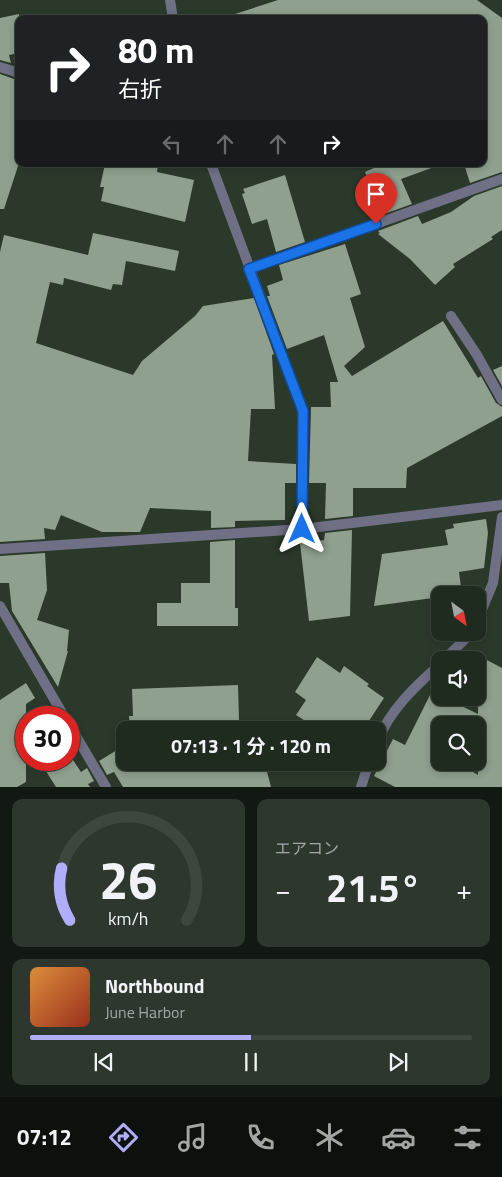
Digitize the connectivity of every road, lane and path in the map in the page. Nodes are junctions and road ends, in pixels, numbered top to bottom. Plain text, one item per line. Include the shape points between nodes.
1 (170, 0) edge
2 (172, 15) edge
3 (0, 67) edge
4 (15, 72) edge
5 (212, 167) edge
6 (502, 179) edge
7 (249, 269) junction
8 (451, 316) dead end
9 (502, 400) edge
10 (502, 505) edge
11 (502, 517) edge
12 (302, 529) junction
13 (0, 549) edge
14 (486, 600) edge
15 (0, 606) edge
16 (463, 641) edge
17 (453, 651) edge
18 (431, 672) edge
19 (58, 706) edge
20 (386, 724) edge
21 (80, 743) edge
22 (366, 771) edge
23 (106, 787) edge
24 (361, 787) edge

1 - 2 street
3 - 4 street
5 - 7 street
6 - 7 street
7 - 12 street via 303,411
8 - 9 street
10 - 12 street
11 - 14 street via 493,583
12 - 13 street
15 - 19 street
16 - 17 street
18 - 20 street via 412,690
21 - 23 street
22 - 24 street

